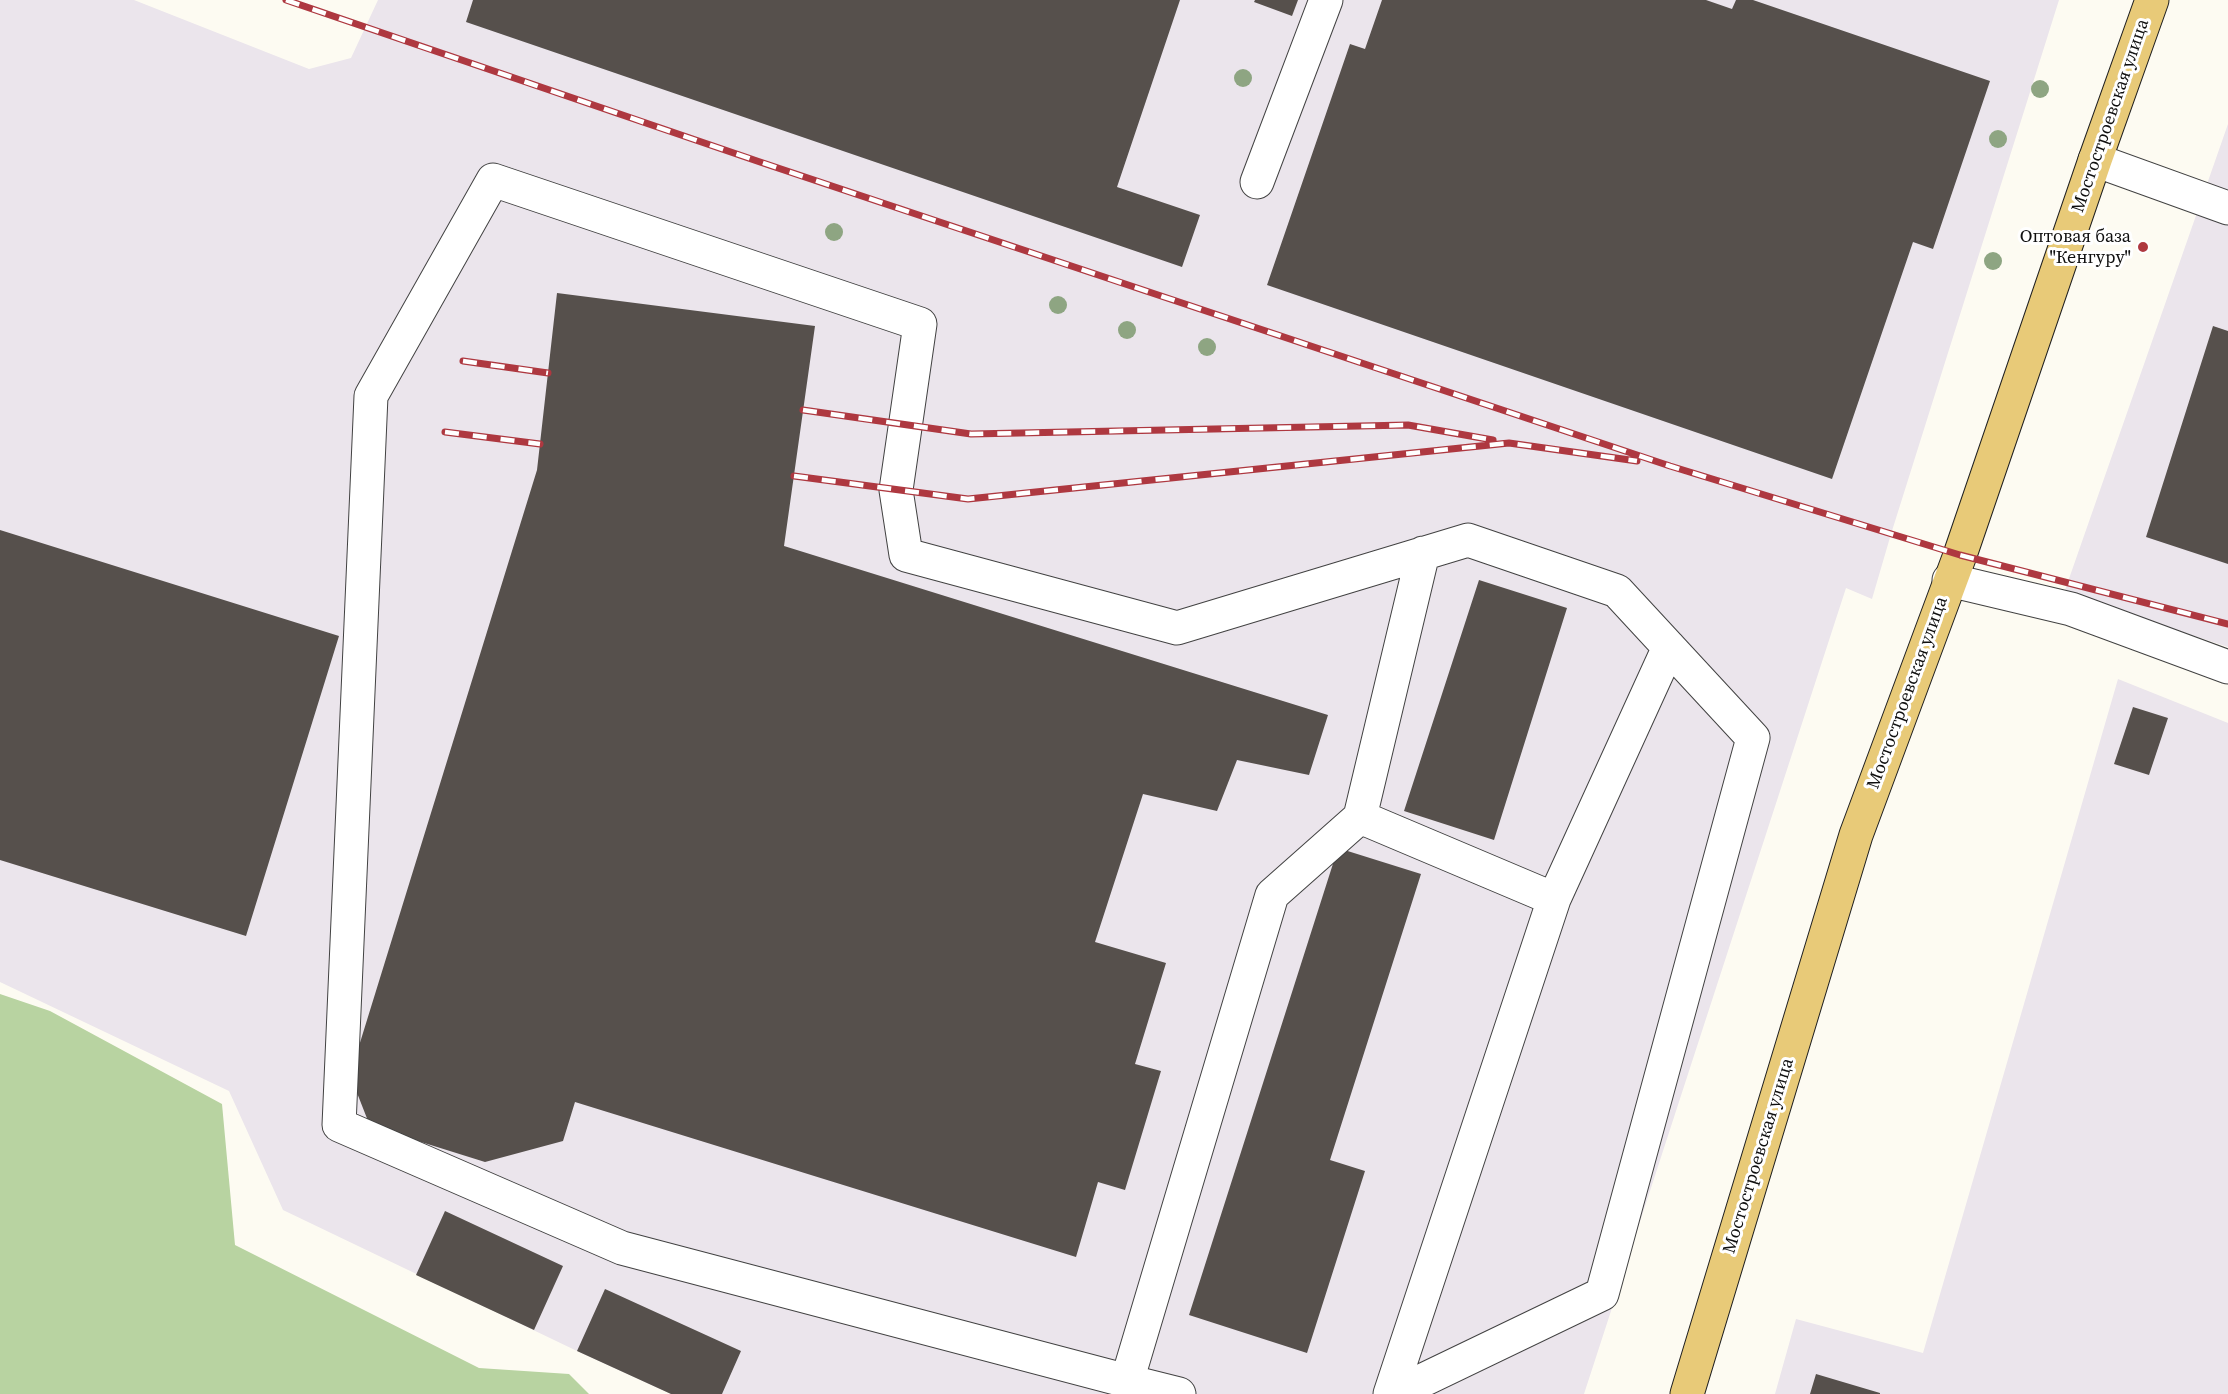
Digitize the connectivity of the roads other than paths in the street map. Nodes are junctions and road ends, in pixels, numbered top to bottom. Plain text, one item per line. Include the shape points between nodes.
1 (1326, 0) edge
2 (2152, 0) edge
3 (2095, 160) junction
4 (1257, 182) dead end
5 (2228, 208) edge
6 (1424, 553) junction
7 (1949, 580) junction
8 (1669, 647) junction
9 (2228, 667) edge
10 (1360, 817) junction
11 (1554, 899) junction
12 (1127, 1382) junction
13 (1179, 1394) edge
14 (1392, 1394) edge
15 (1687, 1394) edge

1 - 4 lane
2 - 3 main road, Мостостроевская улица
3 - 5 lane
3 - 7 main road, Мостостроевская улица
6 - 8 lane via 1468,540 1617,591
6 - 10 lane
6 - 12 lane via 1177,628 906,555 896,490 920,324 493,180 371,396 339,1125 622,1248
7 - 9 lane via 2071,609
7 - 15 main road, Мостостроевская улица via 1856,835
8 - 11 lane
8 - 14 lane via 1753,738 1602,1294
10 - 11 lane
10 - 12 lane via 1272,895
11 - 14 lane
12 - 13 lane

